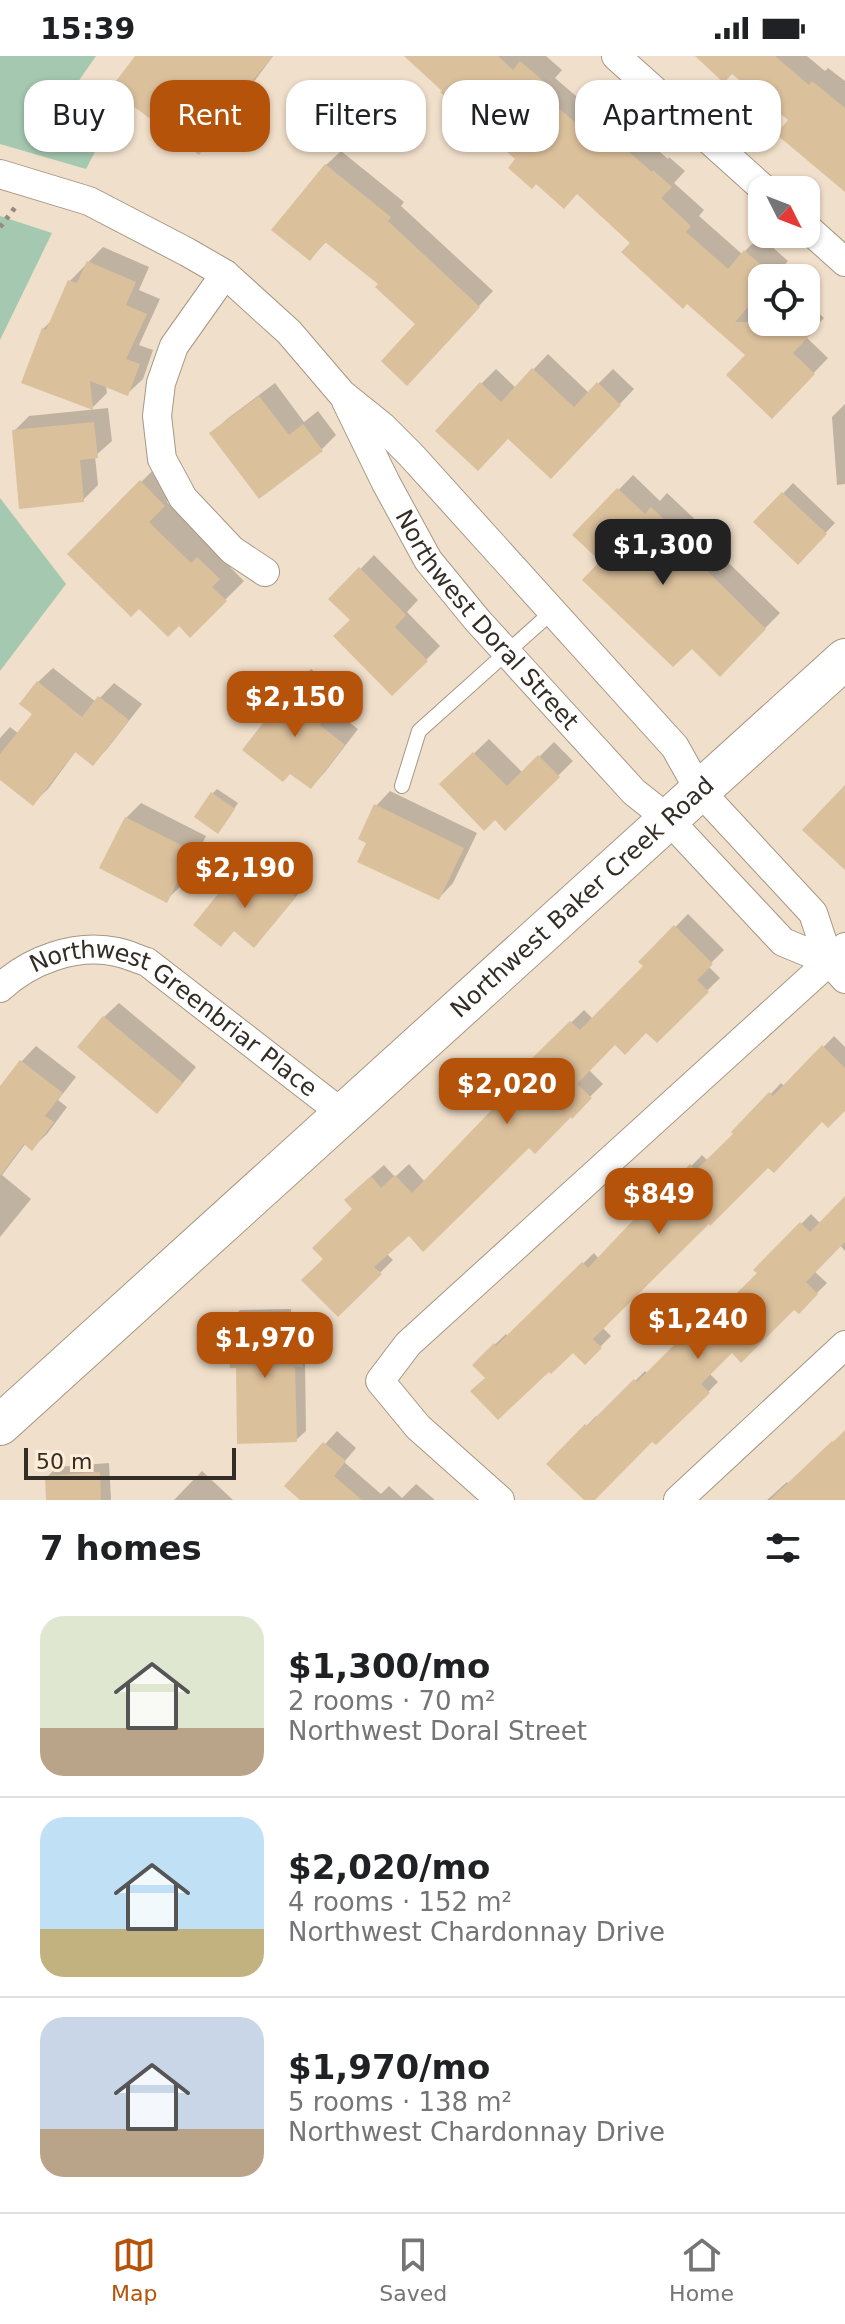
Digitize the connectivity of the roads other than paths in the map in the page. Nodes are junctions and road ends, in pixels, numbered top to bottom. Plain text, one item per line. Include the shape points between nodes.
1 (616, 56) edge
2 (0, 174) edge
3 (749, 176) edge
4 (820, 240) edge
5 (845, 262) edge
6 (225, 274) junction
7 (342, 394) junction
8 (265, 572) dead end
9 (553, 611) junction
10 (507, 653) junction
11 (845, 659) edge
12 (402, 786) dead end
13 (699, 790) junction
14 (668, 819) junction
15 (840, 962) edge
16 (0, 988) edge
17 (343, 1114) junction
18 (845, 1345) edge
19 (0, 1425) edge
20 (500, 1500) edge
21 (678, 1500) edge

1 - 3 street
2 - 6 street, Northwest Doral Street via 89,201
4 - 5 street
6 - 7 street, Northwest Doral Street via 289,332
6 - 8 street via 174,346 161,383 157,416 162,459 183,498 232,550
7 - 9 street, Northwest Doral Street via 411,455
7 - 10 street, Northwest Doral Street via 428,560
9 - 10 lane
9 - 13 street, Northwest Doral Street via 675,747
10 - 12 lane via 419,731
10 - 14 street, Northwest Doral Street via 634,792
11 - 13 main road, Northwest Baker Creek Road
13 - 14 main road, Northwest Baker Creek Road
13 - 15 street, Northwest Doral Street via 813,913
14 - 15 street, Northwest Doral Street via 783,942
14 - 17 main road, Northwest Baker Creek Road
15 - 20 street via 408,1344 380,1381 418,1427
16 - 17 street, Northwest Greenbriar Place via 40,961 64,954 95,949 147,962
17 - 19 main road, Northwest Baker Creek Road
18 - 21 street

